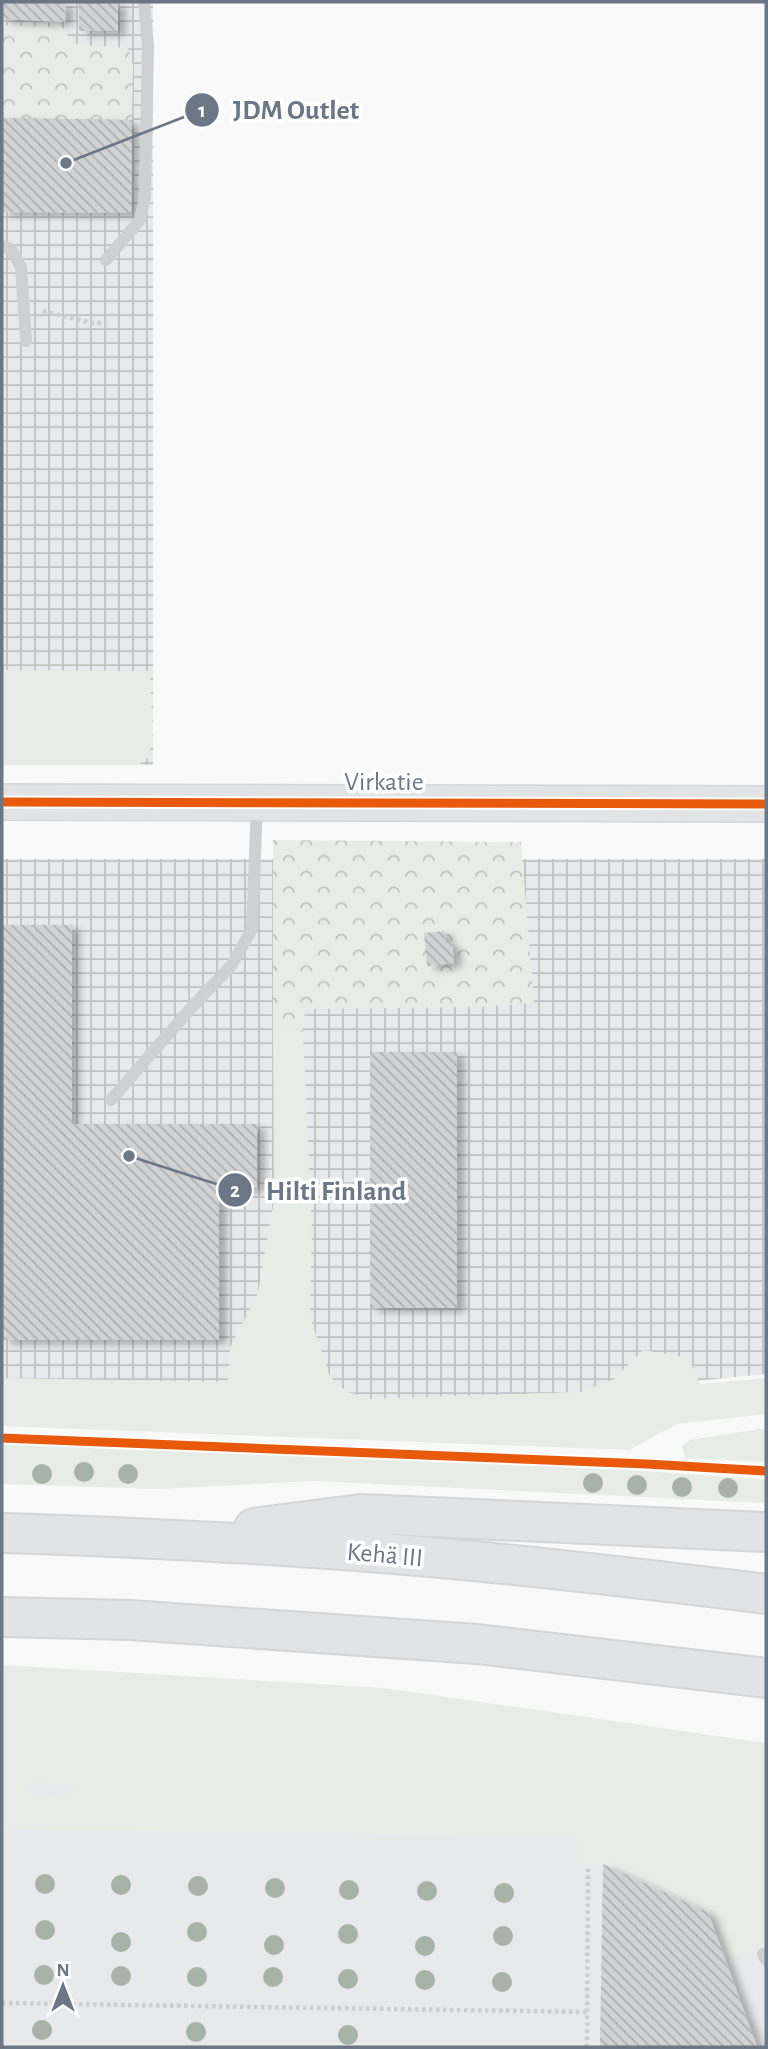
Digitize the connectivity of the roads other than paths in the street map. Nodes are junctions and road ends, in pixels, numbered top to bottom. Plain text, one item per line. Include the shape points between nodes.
1 (144, 2) edge
2 (2, 246) edge
3 (106, 260) dead end
4 (26, 341) dead end
5 (2, 802) edge
6 (257, 803) junction
7 (766, 804) edge
8 (111, 1100) dead end
9 (766, 1532) edge
10 (2, 1533) edge
11 (168, 1539) junction
12 (766, 1594) edge
13 (2, 1617) edge
14 (766, 1678) edge

1 - 3 lane via 148,47 145,197 140,220
2 - 4 lane via 11,249 21,267
5 - 6 street, Virkatie
6 - 7 street, Virkatie
6 - 8 lane via 252,929 231,966
9 - 11 highway via 361,1514
10 - 11 highway, Kehä III
11 - 12 highway, Kehä III via 396,1554
13 - 14 highway via 131,1620 463,1643

